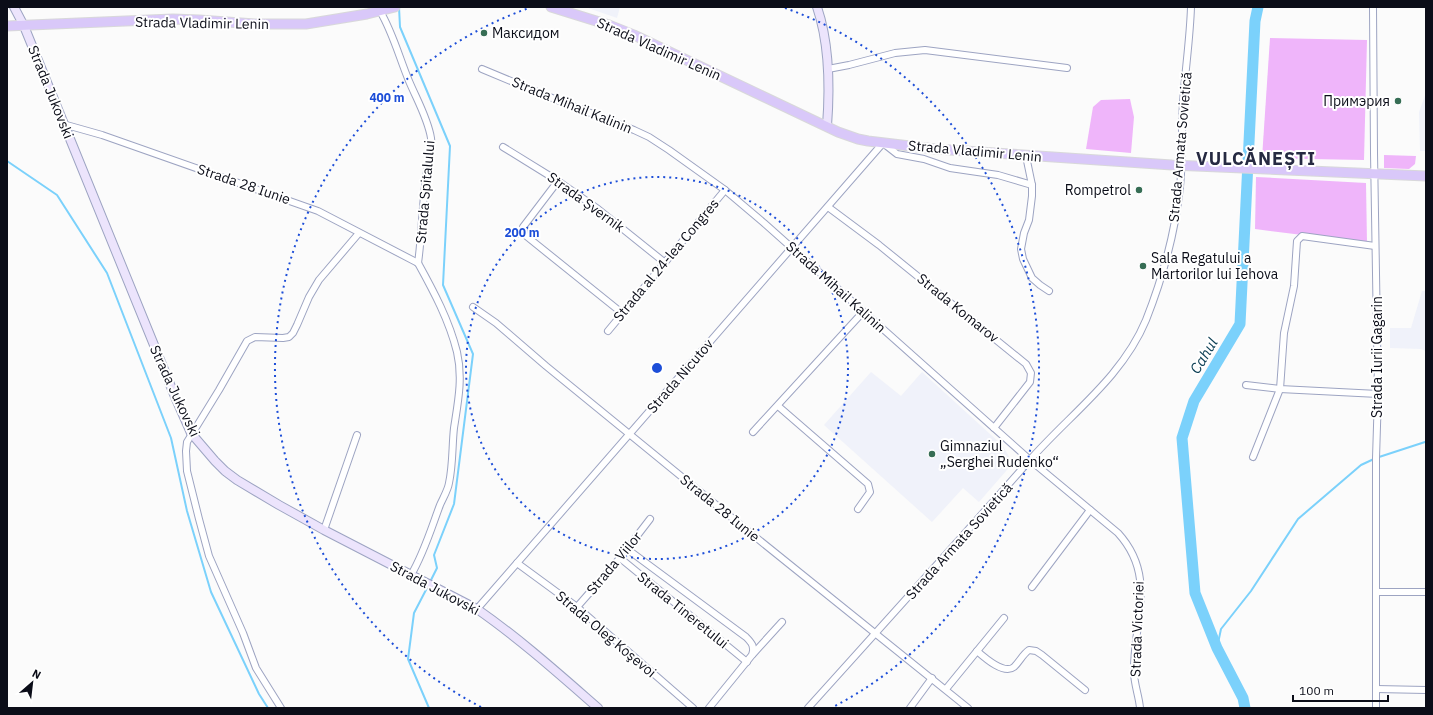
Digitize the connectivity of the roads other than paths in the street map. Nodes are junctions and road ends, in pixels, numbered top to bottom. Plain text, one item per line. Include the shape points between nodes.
1 (14, 7) edge
2 (394, 7) edge
3 (551, 7) edge
4 (817, 7) edge
5 (1191, 7) edge
6 (1373, 7) edge
7 (368, 10) edge
8 (382, 10) junction
9 (7, 26) edge
10 (24, 26) junction
11 (1067, 68) dead end
12 (482, 69) dead end
13 (828, 69) junction
14 (63, 124) junction
15 (827, 126) junction
16 (883, 143) junction
17 (504, 147) dead end
18 (1026, 156) junction
19 (1181, 165) junction
20 (1374, 174) junction
21 (1426, 176) edge
22 (558, 181) junction
23 (1032, 185) junction
24 (725, 190) junction
25 (828, 206) junction
26 (359, 233) junction
27 (1375, 246) junction
28 (792, 248) junction
29 (664, 262) junction
30 (418, 263) junction
31 (1049, 291) dead end
32 (473, 307) dead end
33 (863, 312) junction
34 (622, 313) junction
35 (608, 331) dead end
36 (1246, 385) dead end
37 (1280, 389) junction
38 (1378, 394) junction
39 (778, 406) junction
40 (994, 428) junction
41 (191, 432) junction
42 (753, 432) dead end
43 (629, 434) junction
44 (357, 435) dead end
45 (1253, 457) dead end
46 (1030, 460) junction
47 (858, 508) dead end
48 (1090, 510) junction
49 (650, 519) dead end
50 (324, 530) junction
51 (626, 549) junction
52 (620, 558) junction
53 (517, 563) junction
54 (1139, 574) joint
55 (411, 575) junction
56 (1032, 587) dead end
57 (1377, 592) junction
58 (1426, 592) edge
59 (577, 607) junction
60 (477, 609) junction
61 (1004, 618) dead end
62 (782, 622) dead end
63 (876, 633) junction
64 (977, 651) junction
65 (752, 655) junction
66 (747, 662) junction
67 (932, 678) junction
68 (946, 689) junction
69 (1376, 689) junction
70 (1085, 690) dead end
71 (1426, 690) edge
72 (281, 708) edge
73 (598, 708) edge
74 (693, 708) edge
75 (709, 708) edge
76 (808, 708) edge
77 (910, 708) edge
78 (968, 708) edge
79 (1140, 708) edge
80 (1376, 708) edge

1 - 10 main road, Strada Jukovski
2 - 8 main road, Strada Vladimir Lenin
3 - 15 main road, Strada Vladimir Lenin via 634,35
4 - 13 main road via 826,44
5 - 19 street, Strada Armata Sovietică
6 - 20 street, Strada Iurii Gagarin
7 - 8 main road, Strada Vladimir Lenin
7 - 10 main road, Strada Vladimir Lenin via 306,24 173,20
8 - 30 street, Strada Spitalului via 426,120 431,139
9 - 10 main road, Strada Vladimir Lenin
10 - 14 main road, Strada Jukovski
11 - 13 street via 925,50 895,53
12 - 24 street, Strada Mihail Kalinin via 634,130 670,150
13 - 15 main road
14 - 26 street, Strada 28 Iunie via 318,210
14 - 41 main road, Strada Jukovski
15 - 16 main road, Strada Vladimir Lenin via 858,139
16 - 18 main road, Strada Vladimir Lenin
16 - 23 street via 897,154 924,159 950,168 998,175
16 - 25 street, Strada Nicutov
17 - 22 street, Strada Șvernik
18 - 19 main road, Strada Vladimir Lenin
18 - 23 street
19 - 20 main road, Strada Vladimir Lenin
19 - 46 street, Strada Armata Sovietică via 1170,250 1156,293 1136,340 1123,362 1103,385
20 - 21 main road, Strada Vladimir Lenin
20 - 27 street, Strada Iurii Gagarin
22 - 29 street, Strada Șvernik via 598,209
22 - 34 street via 523,227 525,235
23 - 31 street via 1031,208 1021,250 1032,278
24 - 28 street, Strada Mihail Kalinin
24 - 29 street, Strada al 24-lea Congres
25 - 28 street, Strada Nicutov
25 - 40 street, Strada Komarov via 879,244 1026,364 1031,373 1030,382
26 - 30 street, Strada 28 Iunie
26 - 41 street via 319,280 289,337 255,337 247,341
27 - 37 street via 1302,236 1297,241 1294,286 1284,333
27 - 38 street, Strada Iurii Gagarin
28 - 33 street, Strada Mihail Kalinin
28 - 43 street, Strada Nicutov
29 - 34 street, Strada al 24-lea Congres
30 - 55 street via 449,325 457,354 460,380 449,485 420,559
32 - 43 street, Strada 28 Iunie via 496,322
33 - 39 street
33 - 40 street, Strada Mihail Kalinin
34 - 35 street, Strada al 24-lea Congres
36 - 37 street
37 - 38 street
37 - 45 street
38 - 57 street, Strada Iurii Gagarin
39 - 42 street
39 - 47 street via 868,484 870,492
40 - 46 street, Strada Mihail Kalinin
41 - 50 main road, Strada Jukovski via 215,461 237,480
41 - 72 street via 186,446 187,471 209,556 244,633 256,668
43 - 53 street, Strada Nicutov
43 - 63 street, Strada 28 Iunie
44 - 50 street
46 - 48 street, Strada Mihail Kalinin
46 - 63 street, Strada Armata Sovietică
48 - 54 street, Strada Mihail Kalinin via 1127,542
48 - 56 street
49 - 51 street, Strada Viilor
50 - 55 main road, Strada Jukovski
51 - 52 street, Strada Viilor
51 - 65 street, Strada Tineretului via 746,637 752,643
52 - 59 street, Strada Viilor
52 - 66 street, Strada Tineretului
53 - 59 street, Strada Oleg Koşevoi
53 - 60 street, Strada Nicutov
54 - 79 street, Strada Victoriei via 1141,594 1134,671
55 - 60 main road, Strada Jukovski
57 - 58 street
57 - 69 street, Strada Iurii Gagarin
59 - 74 street, Strada Oleg Koşevoi
60 - 73 main road, Strada Jukovski
61 - 64 street
62 - 65 street
63 - 67 street, Strada 28 Iunie
63 - 76 street, Strada Armata Sovietică
64 - 68 street
64 - 70 street via 1004,669 1014,666 1030,650 1036,651
65 - 66 street
66 - 75 street
67 - 68 street, Strada 28 Iunie
67 - 77 street
68 - 78 street, Strada 28 Iunie
69 - 71 street
69 - 80 street, Strada Iurii Gagarin

